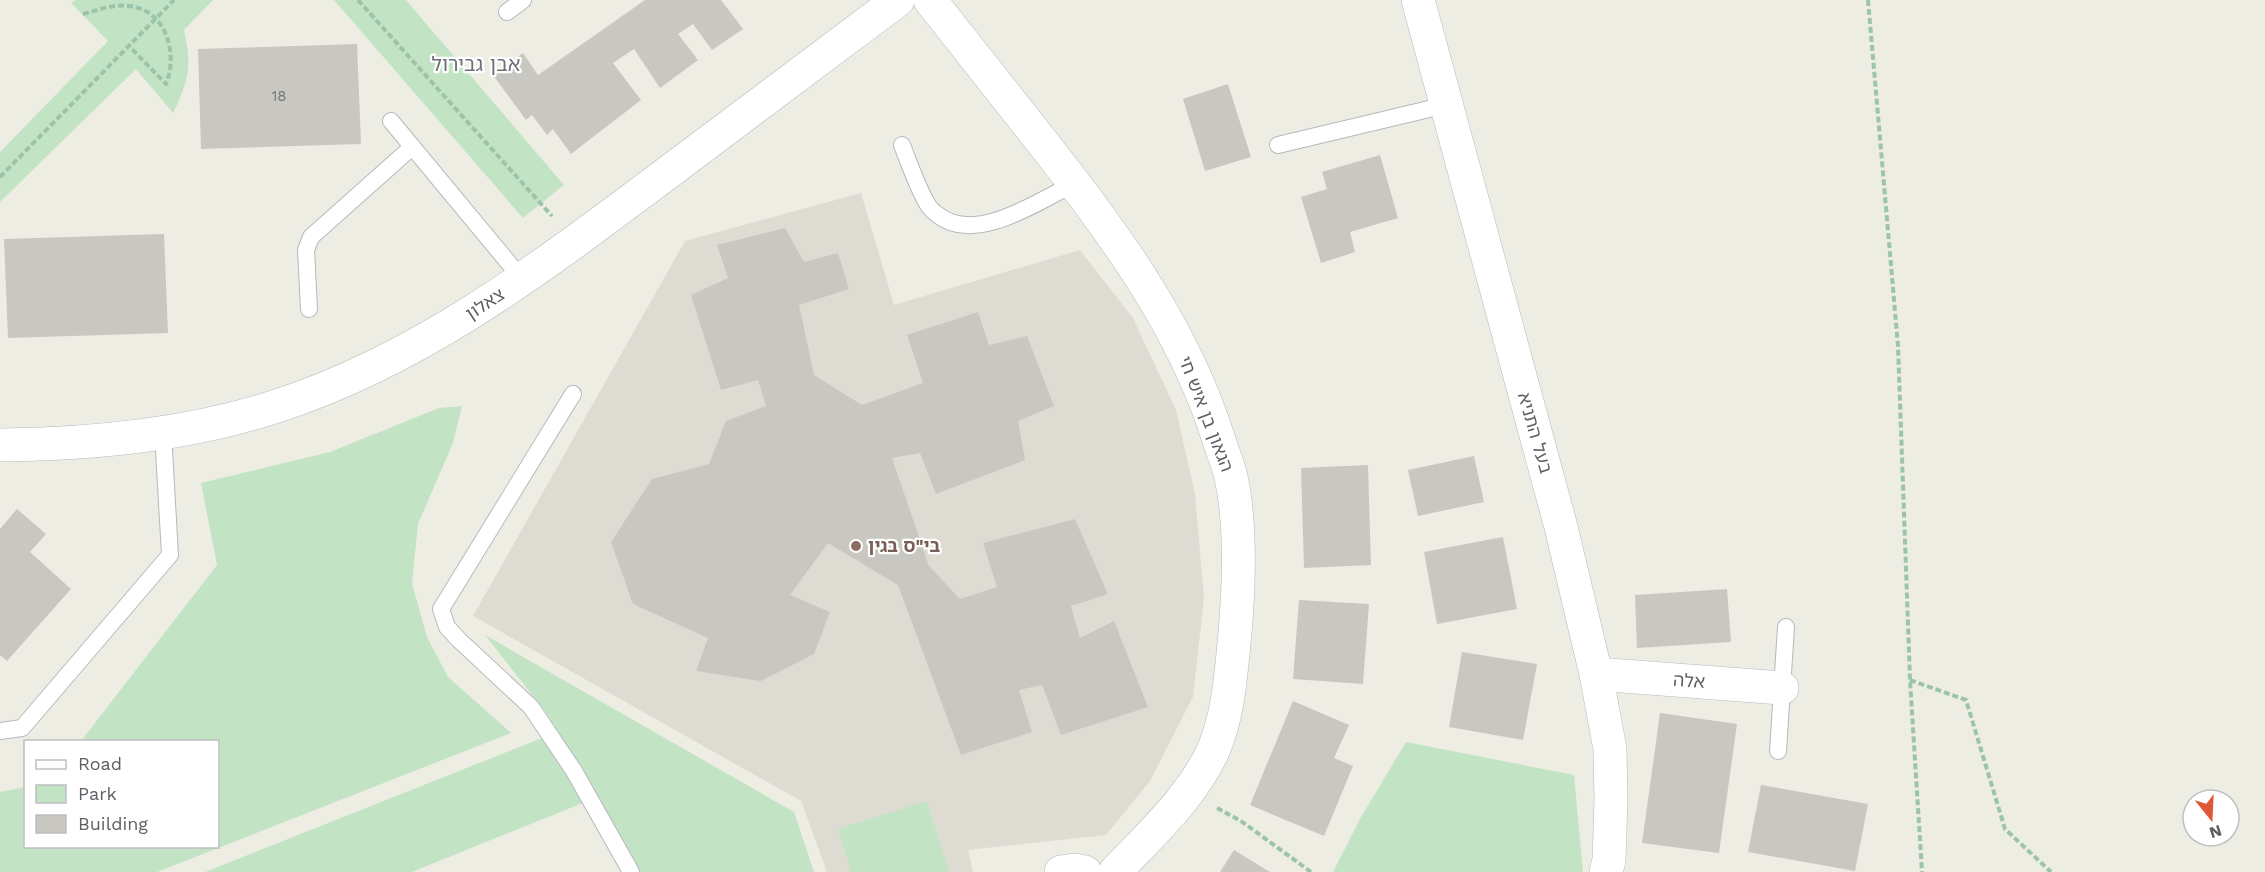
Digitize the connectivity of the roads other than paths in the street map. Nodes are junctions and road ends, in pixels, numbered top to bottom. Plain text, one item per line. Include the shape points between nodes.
1 (523, 0) edge
2 (898, 0) edge
3 (930, 0) edge
4 (1418, 0) edge
5 (507, 12) dead end
6 (1446, 105) junction
7 (391, 121) dead end
8 (902, 145) dead end
9 (1278, 145) dead end
10 (412, 147) junction
11 (1075, 183) junction
12 (522, 279) junction
13 (309, 309) dead end
14 (573, 394) dead end
15 (163, 433) junction
16 (0, 445) edge
17 (1786, 627) dead end
18 (1596, 674) junction
19 (1782, 688) junction
20 (0, 731) edge
21 (1778, 751) dead end
22 (631, 872) edge
23 (1061, 872) edge
24 (1085, 872) edge
25 (1115, 872) edge
26 (1606, 872) edge

1 - 5 lane
2 - 12 street, צאלון
3 - 11 street, הגאון בן איש חי
4 - 6 street, בעל התניא
6 - 9 lane
6 - 18 street, בעל התניא via 1562,526
7 - 10 lane
8 - 11 lane via 928,207 946,221 965,226 1004,219
10 - 12 lane
10 - 13 lane via 311,237 306,250
11 - 25 street, הגאון בן איש חי via 1126,254 1175,334 1201,389 1230,476 1236,536 1237,608 1227,706 1213,751 1188,793
12 - 15 street, צאלון via 449,328 336,385 279,406
14 - 22 lane via 441,609 447,627 531,707 574,771
15 - 16 street, צאלון via 101,441
15 - 20 lane via 170,555 22,728
17 - 19 lane
18 - 19 street, אלה
18 - 26 street, בעל התניא via 1610,749
19 - 21 lane
23 - 24 street

